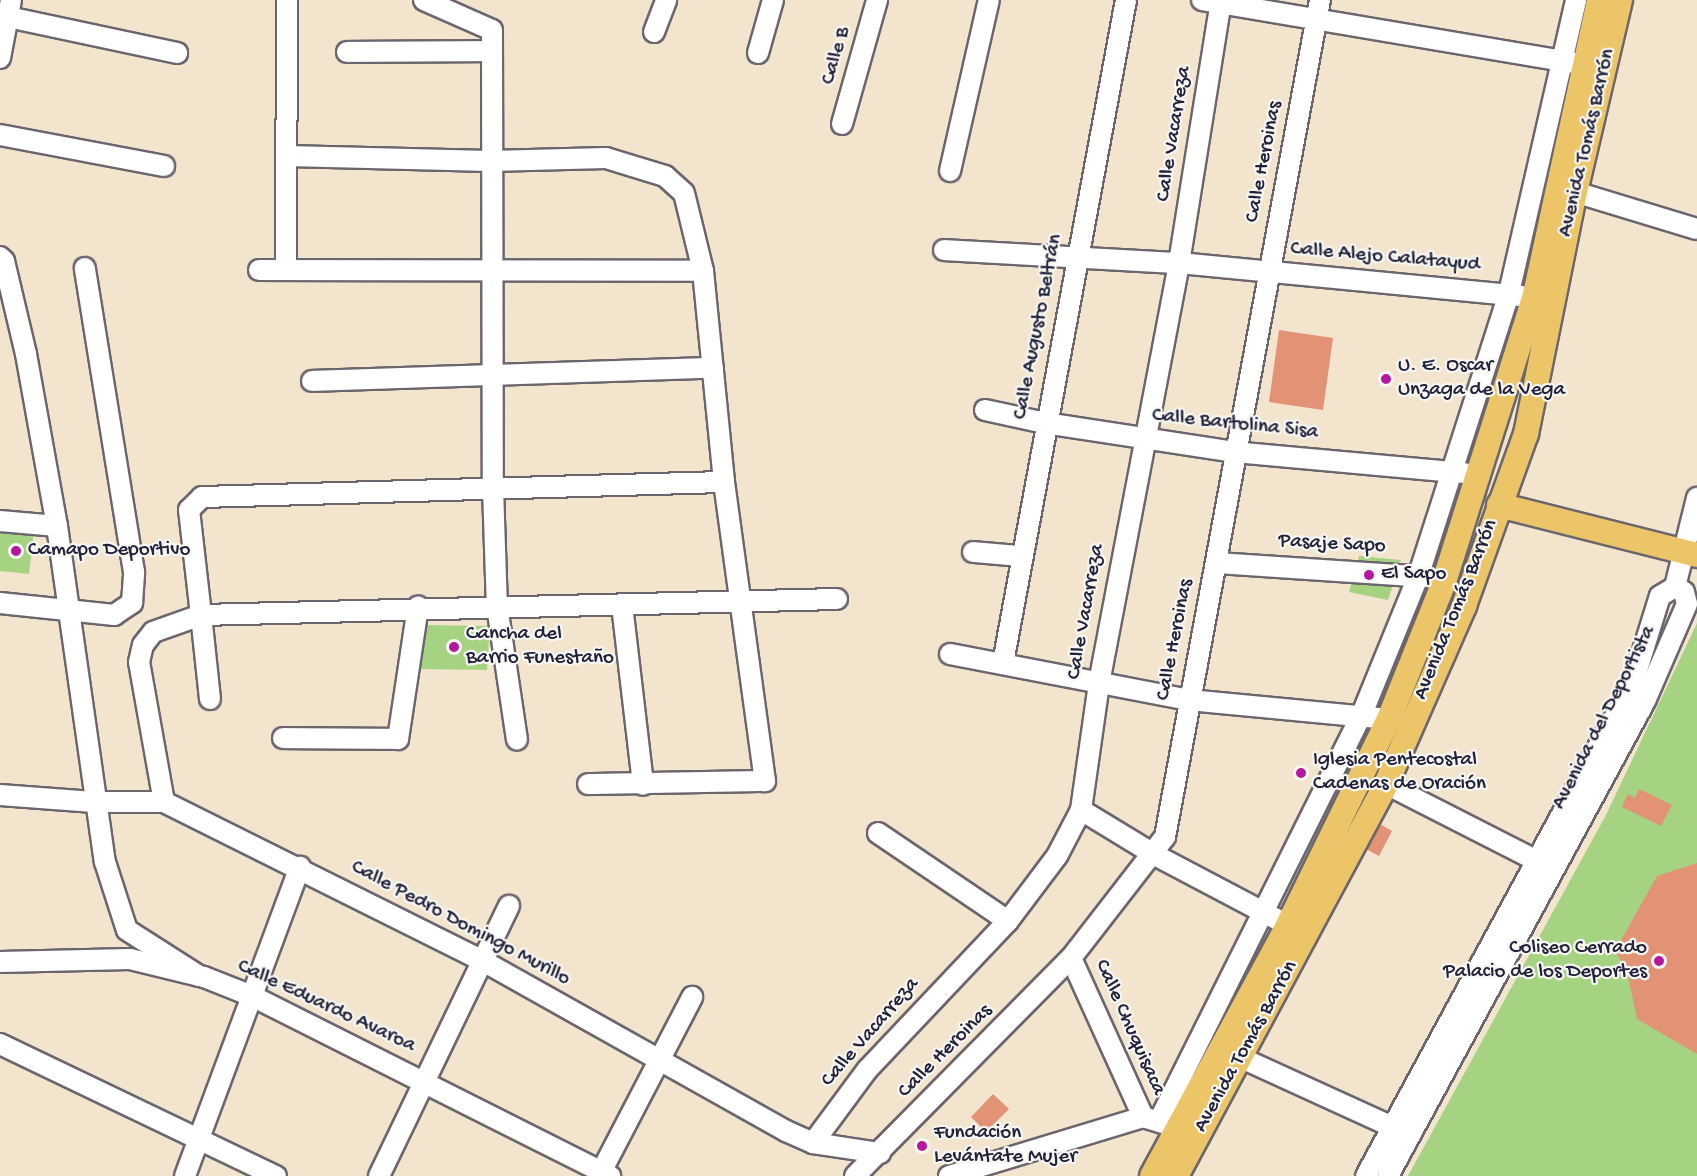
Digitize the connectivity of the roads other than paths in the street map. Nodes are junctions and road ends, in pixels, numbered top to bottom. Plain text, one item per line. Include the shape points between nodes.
1 (287, 0) edge
2 (424, 0) edge
3 (666, 0) edge
4 (773, 0) edge
5 (877, 0) edge
6 (989, 0) edge
7 (1126, 0) edge
8 (1576, 0) edge
9 (1599, 0) edge
10 (1620, 0) edge
11 (1214, 1) edge
12 (10, 8) edge
13 (1318, 8) edge
14 (654, 32) dead end
15 (492, 51) junction
16 (347, 52) dead end
17 (177, 53) dead end
18 (758, 53) dead end
19 (0, 58) edge
20 (1574, 63) junction
21 (842, 124) dead end
22 (0, 135) edge
23 (286, 156) junction
24 (490, 161) junction
25 (164, 166) dead end
26 (950, 171) dead end
27 (1575, 192) junction
28 (1697, 229) edge
29 (944, 250) dead end
30 (0, 256) edge
31 (1076, 256) junction
32 (1179, 263) junction
33 (85, 268) dead end
34 (491, 268) junction
35 (259, 270) dead end
36 (286, 270) junction
37 (703, 271) junction
38 (1269, 271) junction
39 (1509, 293) junction
40 (1534, 299) junction
41 (713, 368) junction
42 (494, 376) junction
43 (312, 381) dead end
44 (985, 410) dead end
45 (1045, 423) junction
46 (1143, 439) junction
47 (1234, 452) junction
48 (1453, 471) junction
49 (1480, 477) junction
50 (724, 482) junction
51 (493, 488) junction
52 (1697, 498) edge
53 (1498, 505) junction
54 (0, 521) edge
55 (57, 526) junction
56 (973, 552) dead end
57 (1691, 554) edge
58 (1020, 556) junction
59 (1216, 563) junction
60 (1419, 574) junction
61 (1444, 582) junction
62 (1675, 587) junction
63 (837, 599) dead end
64 (741, 602) junction
65 (0, 603) edge
66 (622, 605) junction
67 (497, 606) junction
68 (418, 607) junction
69 (68, 610) junction
70 (201, 615) junction
71 (950, 654) dead end
72 (1003, 663) junction
73 (1098, 683) junction
74 (210, 699) dead end
75 (1188, 700) junction
76 (1362, 714) junction
77 (1389, 719) junction
78 (283, 738) dead end
79 (517, 740) dead end
80 (588, 784) dead end
81 (1386, 784) junction
82 (643, 785) junction
83 (0, 795) edge
84 (94, 802) junction
85 (164, 802) junction
86 (1081, 810) junction
87 (878, 833) dead end
88 (1155, 855) junction
89 (1546, 866) junction
90 (300, 867) junction
91 (509, 906) dead end
92 (1261, 913) junction
93 (1008, 921) junction
94 (1288, 925) junction
95 (1071, 958) junction
96 (483, 961) junction
97 (0, 962) edge
98 (199, 976) junction
99 (252, 996) junction
100 (692, 997) dead end
101 (0, 1044) edge
102 (1231, 1054) junction
103 (659, 1060) junction
104 (424, 1081) junction
105 (1160, 1122) junction
106 (1392, 1127) junction
107 (1411, 1134) junction
108 (199, 1139) junction
109 (813, 1143) junction
110 (880, 1153) junction
111 (604, 1174) edge
112 (185, 1176) edge
113 (276, 1176) edge
114 (378, 1176) edge
115 (855, 1176) edge
116 (950, 1176) edge
117 (1152, 1176) edge
118 (1176, 1176) edge
119 (1366, 1176) edge
120 (1388, 1176) edge

1 - 23 street
2 - 15 street via 492,30
3 - 14 street
4 - 18 street
5 - 21 street, Calle B
6 - 26 street
7 - 31 street, Calle Augusto Beltrán
8 - 20 street
9 - 20 main road, Avenida Tomás Barrón
10 - 27 main road, Avenida Tomás Barrón
11 - 13 street
11 - 32 street, Calle Vacarreza
12 - 17 street
12 - 19 street
13 - 20 street
13 - 38 street, Calle Heroinas
15 - 16 street
15 - 24 street
20 - 39 street
20 - 40 main road, Avenida Tomás Barrón
22 - 25 street
23 - 24 street
23 - 36 street
24 - 34 street
24 - 37 street via 606,158 665,176 684,193
27 - 28 street
27 - 53 main road, Avenida Tomás Barrón via 1526,434
29 - 31 street, Calle Alejo Calatayud
30 - 55 street via 26,354
31 - 32 street, Calle Alejo Calatayud
31 - 45 street, Calle Augusto Beltrán
32 - 38 street, Calle Alejo Calatayud
32 - 46 street, Calle Vacarreza
33 - 69 street via 134,572 132,603 114,615
34 - 36 street
34 - 37 street
34 - 42 street
35 - 36 street
37 - 41 street
38 - 39 street, Calle Alejo Calatayud
38 - 47 street, Calle Heroinas
39 - 40 street, Calle Alejo Calatayud
39 - 48 street
40 - 49 main road, Avenida Tomás Barrón
41 - 42 street
41 - 50 street
42 - 43 street
42 - 51 street
44 - 45 street, Calle Bartolina Sisa
45 - 46 street, Calle Bartolina Sisa
45 - 58 street, Calle Augusto Beltrán
46 - 47 street, Calle Bartolina Sisa
46 - 73 street, Calle Vacarreza
47 - 48 street, Calle Bartolina Sisa
47 - 59 street, Calle Heroinas
48 - 49 street, Calle Bartolina Sisa
48 - 60 street
49 - 61 main road, Avenida Tomás Barrón
50 - 51 street
50 - 64 street
51 - 67 street
51 - 70 street via 202,497 189,510
52 - 57 street
53 - 57 main road
53 - 81 main road, Avenida Tomás Barrón via 1464,606
54 - 55 street
55 - 69 street
56 - 58 street
57 - 62 street
58 - 72 street, Calle Augusto Beltrán
59 - 60 street, Pasaje Sapo
59 - 75 street, Calle Heroinas
60 - 61 street, Pasaje Sapo
60 - 76 street
61 - 77 main road, Avenida Tomás Barrón
62 - 89 street, Avenida del Deportista via 1660,596 1633,684
62 - 89 street, Avenida del Deportista via 1684,592 1687,604 1645,701
63 - 64 street
64 - 66 street
64 - 82 street via 765,781
65 - 69 street
66 - 67 street
66 - 82 street
67 - 68 street
67 - 79 street
68 - 70 street
68 - 78 street via 398,739
69 - 84 street
70 - 74 street
70 - 85 street via 153,632 143,645 139,662
71 - 72 street
72 - 73 street
73 - 75 street
73 - 86 street, Calle Vacarreza
75 - 76 street
75 - 88 street, Calle Heroinas via 1165,837
76 - 77 street
76 - 92 street
77 - 94 main road, Avenida Tomás Barrón
80 - 82 street
81 - 89 street
81 - 102 main road, Avenida Tomás Barrón
83 - 84 street, Calle Pedro Domingo Murillo
84 - 85 street, Calle Pedro Domingo Murillo
84 - 98 street via 105,862 127,930
85 - 90 street, Calle Pedro Domingo Murillo
86 - 88 street
86 - 93 street, Calle Vacarreza via 1057,856
87 - 93 street
88 - 92 street
88 - 95 street, Calle Heroinas
89 - 106 street, Avenida del Deportista
89 - 107 street, Avenida del Deportista
90 - 96 street, Calle Pedro Domingo Murillo
90 - 99 street
91 - 96 street
92 - 94 street
92 - 105 street
93 - 109 street, Calle Vacarreza via 867,1070
94 - 102 main road, Avenida Tomás Barrón
95 - 105 street, Calle Chuquisaca
95 - 110 street, Calle Heroinas
96 - 103 street, Calle Pedro Domingo Murillo
96 - 104 street
97 - 98 street, Calle Eduardo Avaroa via 130,958
98 - 99 street, Calle Eduardo Avaroa
99 - 104 street, Calle Eduardo Avaroa
99 - 108 street
100 - 103 street
101 - 108 street
102 - 105 main road, Avenida Tomás Barrón
102 - 106 street
102 - 118 main road, Avenida Tomás Barrón
103 - 109 street, Calle Pedro Domingo Murillo
103 - 111 street
104 - 111 street, Calle Eduardo Avaroa
104 - 114 street
105 - 116 street
105 - 117 main road, Avenida Tomás Barrón
106 - 107 street
106 - 119 street, Avenida del Deportista
107 - 120 street, Avenida del Deportista
108 - 112 street
108 - 113 street
109 - 110 street, Calle Pedro Domingo Murillo
110 - 115 street, Calle Heroinas

